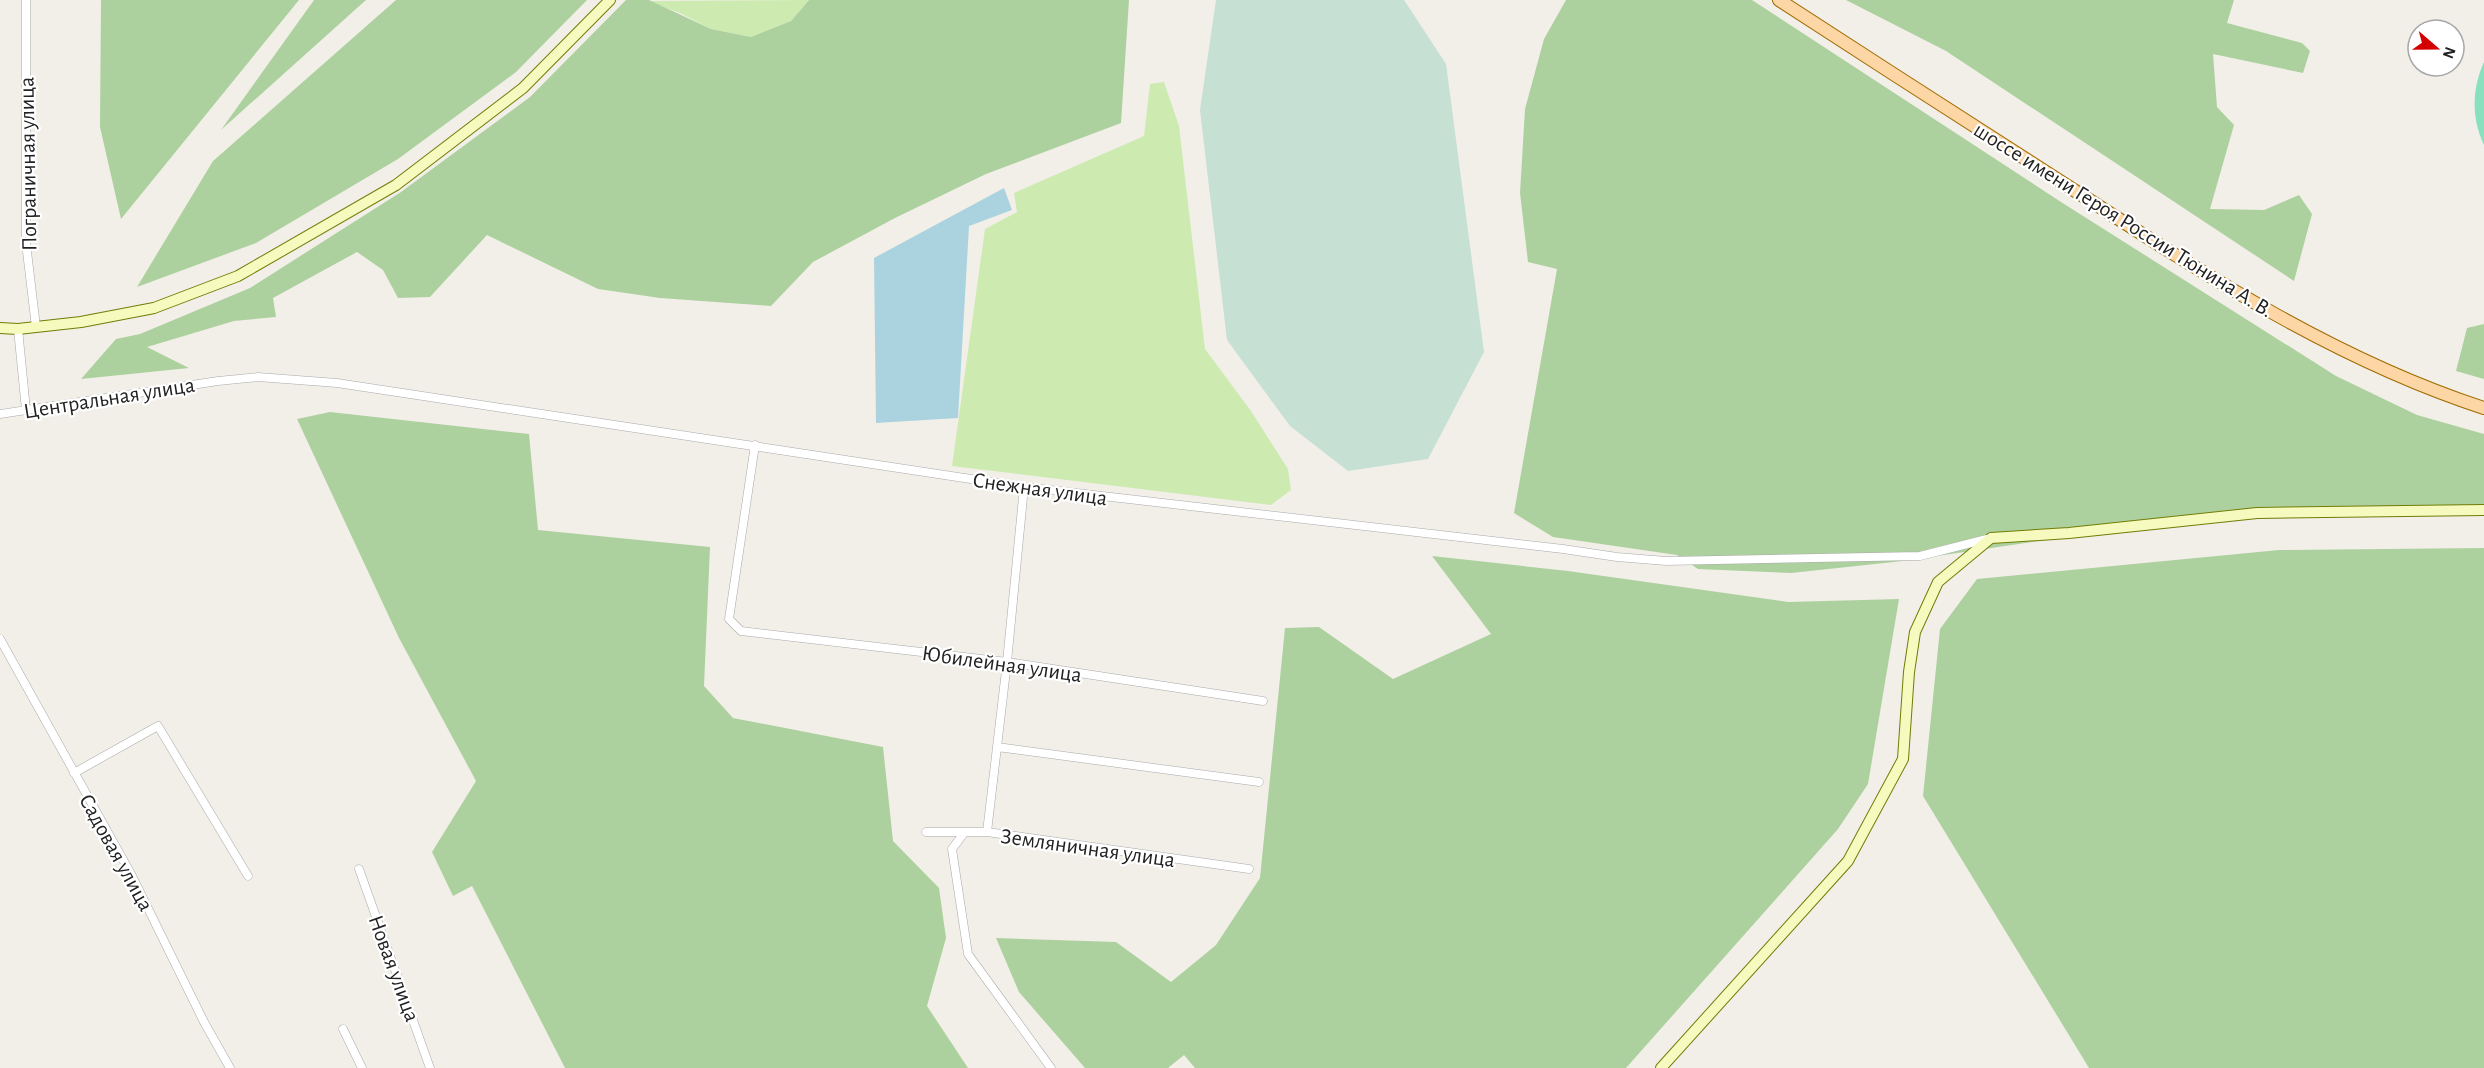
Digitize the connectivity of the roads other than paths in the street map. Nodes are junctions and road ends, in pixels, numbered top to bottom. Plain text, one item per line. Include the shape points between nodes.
1 (26, 0) edge
2 (610, 0) edge
3 (1779, 0) edge
4 (36, 327) junction
5 (0, 328) edge
6 (18, 329) junction
7 (2484, 408) edge
8 (26, 410) junction
9 (519, 411) joint
10 (0, 414) edge
11 (755, 445) junction
12 (1024, 487) junction
13 (2484, 510) edge
14 (1991, 538) junction
15 (0, 639) edge
16 (1007, 662) junction
17 (1263, 701) dead end
18 (997, 747) junction
19 (74, 773) junction
20 (1259, 782) dead end
21 (926, 832) dead end
22 (987, 832) junction
23 (964, 833) junction
24 (359, 869) dead end
25 (1249, 869) dead end
26 (248, 876) dead end
27 (343, 1029) dead end
28 (230, 1068) edge
29 (362, 1068) edge
30 (430, 1068) edge
31 (1052, 1068) edge
32 (1662, 1068) edge

1 - 4 street, Пограничная улица via 26,243
2 - 4 street via 524,88 396,185 238,276 154,308
3 - 7 main road, шоссе имени Героя России Тюнина А. В. via 2162,247 2293,324 2378,366
4 - 6 street
5 - 6 street
6 - 8 street
8 - 9 street, Центральная улица via 258,377 337,383
8 - 10 street, Центральная улица
9 - 11 street, Снежная улица
11 - 12 street, Снежная улица
11 - 16 street, Юбилейная улица via 729,619 741,631
12 - 14 street, Снежная улица via 1666,561 1920,556
12 - 16 street
13 - 14 street via 2257,513
14 - 32 street via 1938,582 1915,632 1903,759 1848,861
15 - 19 street, Садовая улица
16 - 17 street, Юбилейная улица
16 - 18 street
18 - 20 street
18 - 22 street
19 - 26 street via 158,726
19 - 28 street, Садовая улица via 131,874
21 - 23 street, Земляничная улица
22 - 23 street, Земляничная улица
22 - 25 street, Земляничная улица
23 - 31 street via 952,849 968,954
24 - 30 street, Новая улица
27 - 29 street

